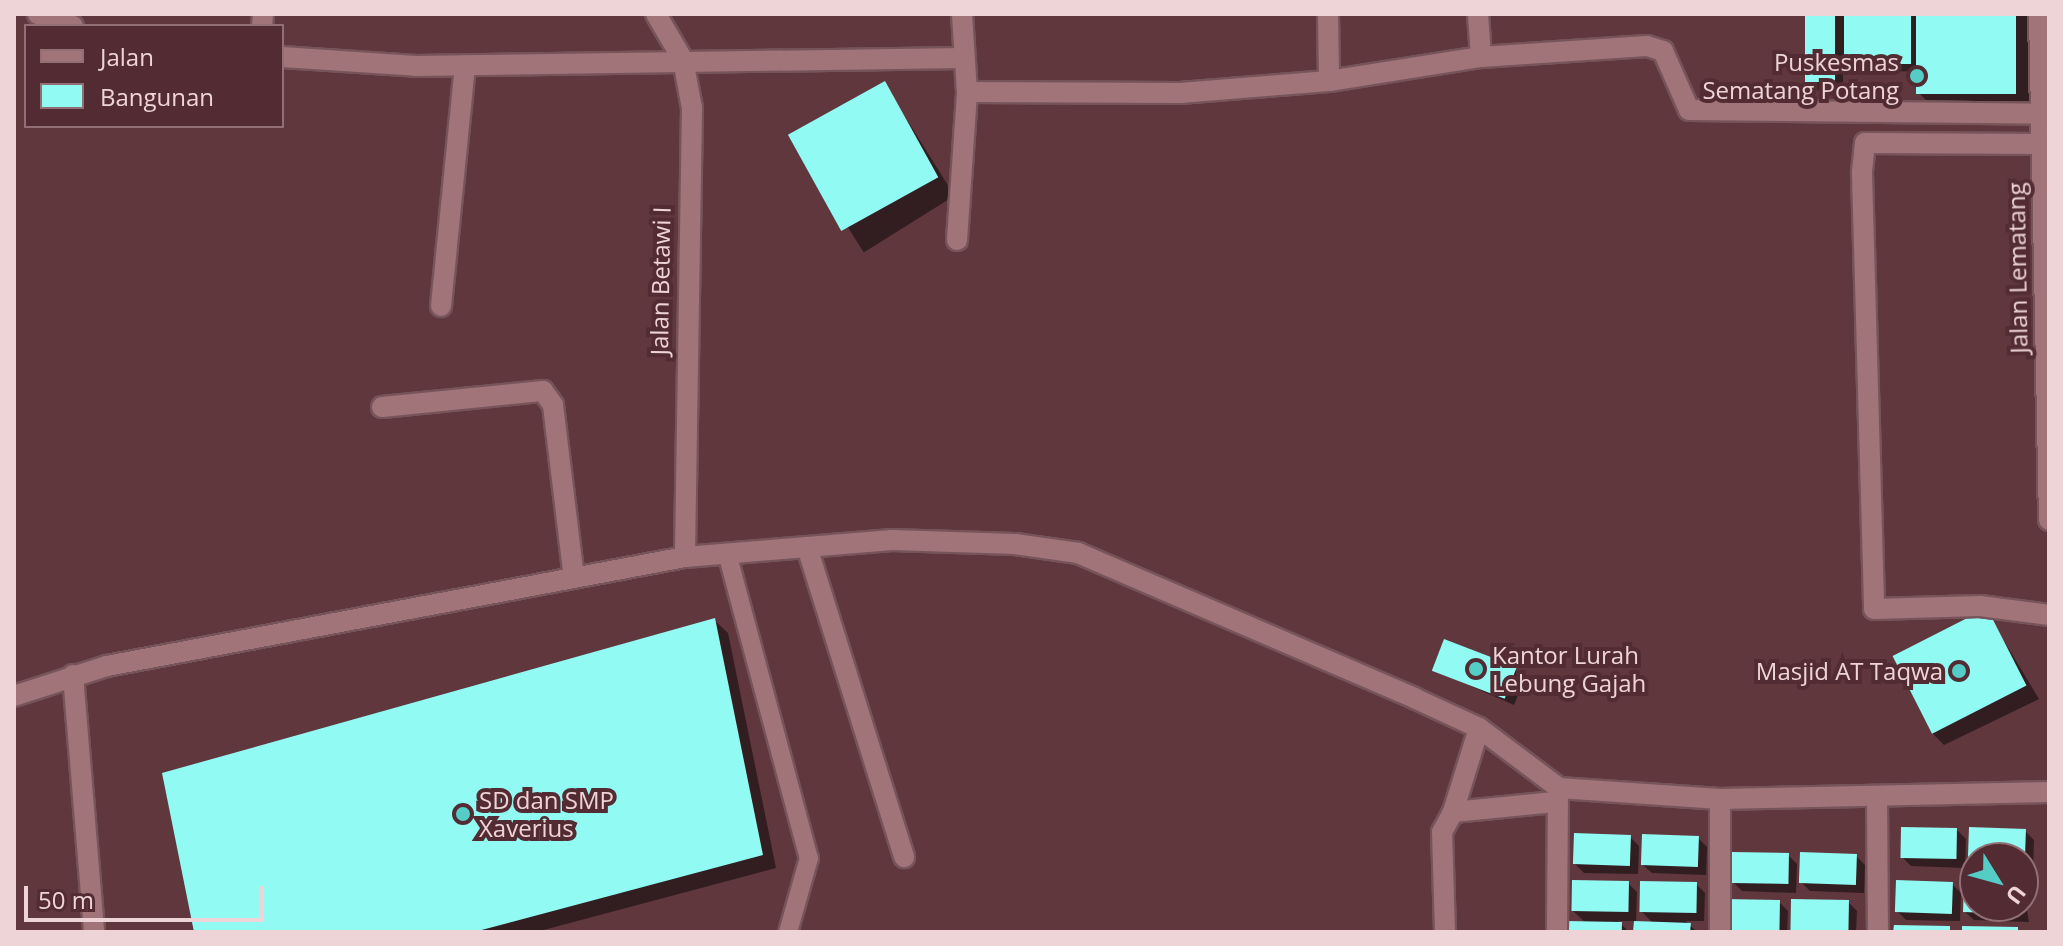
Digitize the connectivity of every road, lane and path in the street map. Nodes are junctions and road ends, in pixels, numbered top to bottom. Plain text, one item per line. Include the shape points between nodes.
1 (38, 14) edge
2 (656, 14) edge
3 (962, 14) edge
4 (1328, 14) edge
5 (1478, 14) edge
6 (2039, 14) edge
7 (69, 24) edge
8 (284, 57) edge
9 (1481, 57) junction
10 (962, 58) junction
11 (683, 60) junction
12 (465, 65) junction
13 (1329, 81) junction
14 (967, 92) junction
15 (1914, 113) junction
16 (2044, 114) edge
17 (1913, 144) junction
18 (2040, 144) junction
19 (957, 240) dead end
20 (441, 306) dead end
21 (382, 407) dead end
22 (2049, 520) edge
23 (807, 547) junction
24 (727, 553) junction
25 (685, 557) junction
26 (574, 578) junction
27 (2049, 615) edge
28 (73, 675) junction
29 (14, 696) edge
30 (1479, 728) junction
31 (2049, 792) edge
32 (1557, 795) junction
33 (1877, 796) junction
34 (1720, 799) junction
35 (1453, 812) junction
36 (904, 857) dead end
37 (94, 932) edge
38 (788, 932) edge
39 (1445, 932) edge
40 (1557, 932) edge
41 (1720, 932) edge
42 (1878, 932) edge

1 - 7 street
2 - 11 street, Jalan Betawi I
3 - 10 street
4 - 13 street
5 - 9 street
6 - 16 street, Jalan Lematang
8 - 12 street
9 - 13 street
9 - 15 street via 1647,46 1663,51 1689,110
10 - 11 street
10 - 14 street
11 - 12 street
11 - 25 street, Jalan Betawi I via 692,108
12 - 20 street
13 - 14 street via 1180,93
14 - 19 street
15 - 16 street
15 - 17 street
16 - 18 street, Jalan Lematang
17 - 18 street
17 - 27 street via 1862,146 1874,609 1980,606
18 - 22 street, Jalan Lematang
21 - 26 street via 543,391 553,405
23 - 24 street
23 - 30 street via 921,541 1078,553
23 - 36 street
24 - 25 street
24 - 38 lane via 809,858
25 - 26 street
26 - 28 street
28 - 29 street
28 - 37 street
30 - 32 street
30 - 35 street
31 - 33 street
32 - 34 street
32 - 35 street
32 - 40 street
33 - 34 street
33 - 42 street
34 - 41 street
35 - 39 street via 1442,832

